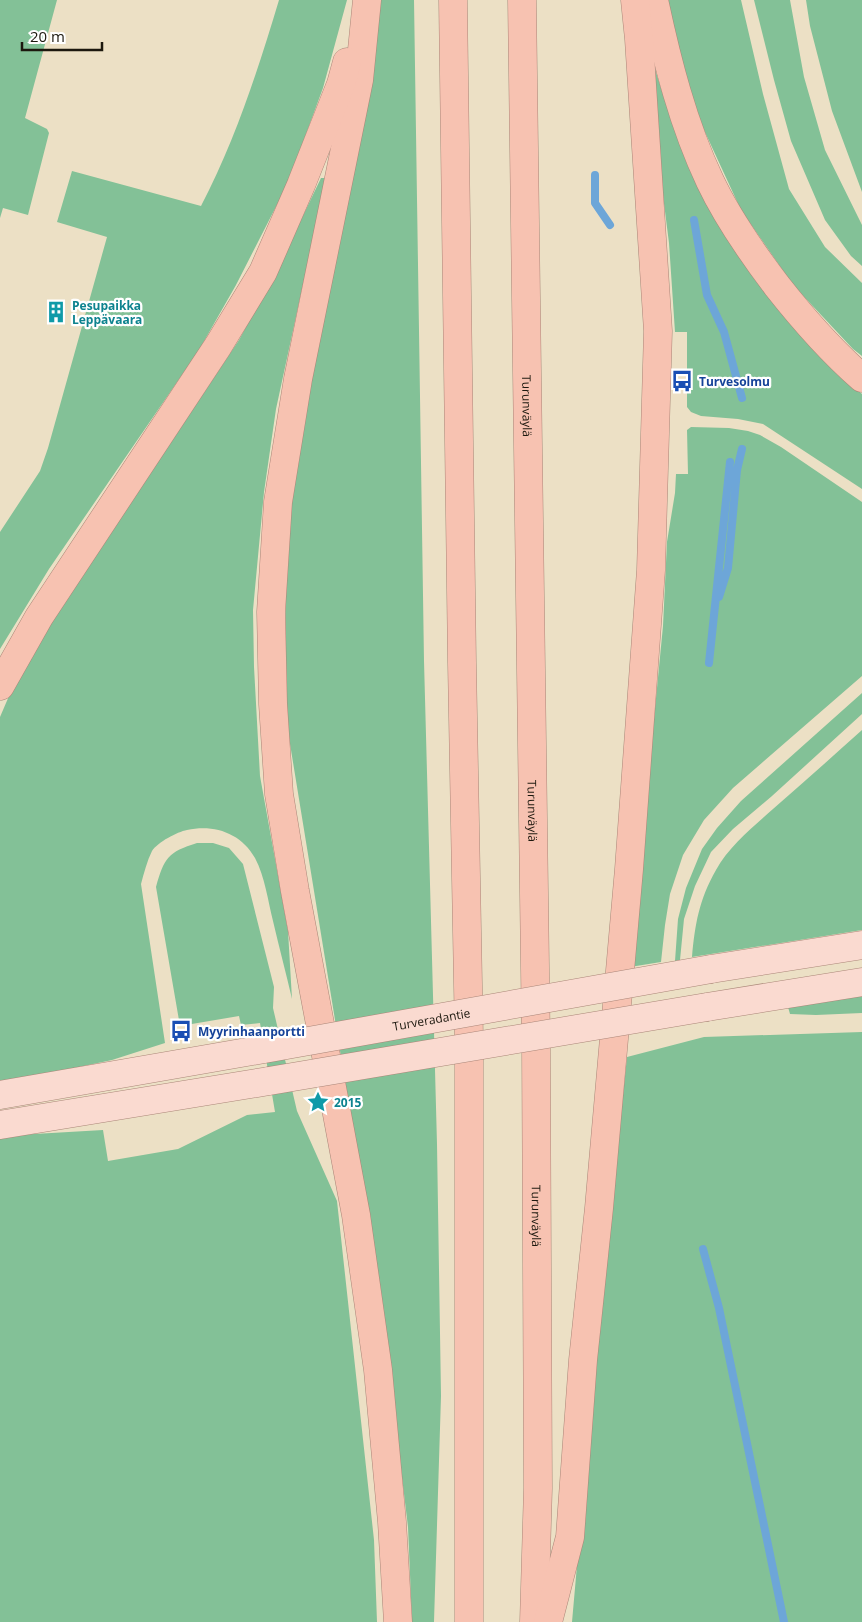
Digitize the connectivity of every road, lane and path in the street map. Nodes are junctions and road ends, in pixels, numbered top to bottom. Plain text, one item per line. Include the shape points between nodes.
1 (362, 0) edge
2 (367, 0) edge
3 (454, 0) edge
4 (522, 0) edge
5 (635, 0) edge
6 (654, 0) edge
7 (862, 378) edge
8 (0, 686) edge
9 (862, 944) edge
10 (862, 982) edge
11 (0, 1095) edge
12 (0, 1125) edge
13 (398, 1622) edge
14 (469, 1622) edge
15 (534, 1622) edge
16 (548, 1622) edge

1 - 8 highway via 342,84 263,272 218,346 39,617
2 - 13 highway via 359,80 298,379 278,502 271,621 279,794 356,1215 378,1370
3 - 14 highway via 469,1038
4 - 15 highway, Turunväylä via 536,1042 538,1488
5 - 16 highway via 658,331 652,570 570,1537
6 - 7 highway via 664,48 689,130 710,181 737,233 809,326
9 - 11 main road, Turveradantie, bridge
10 - 12 main road, bridge

